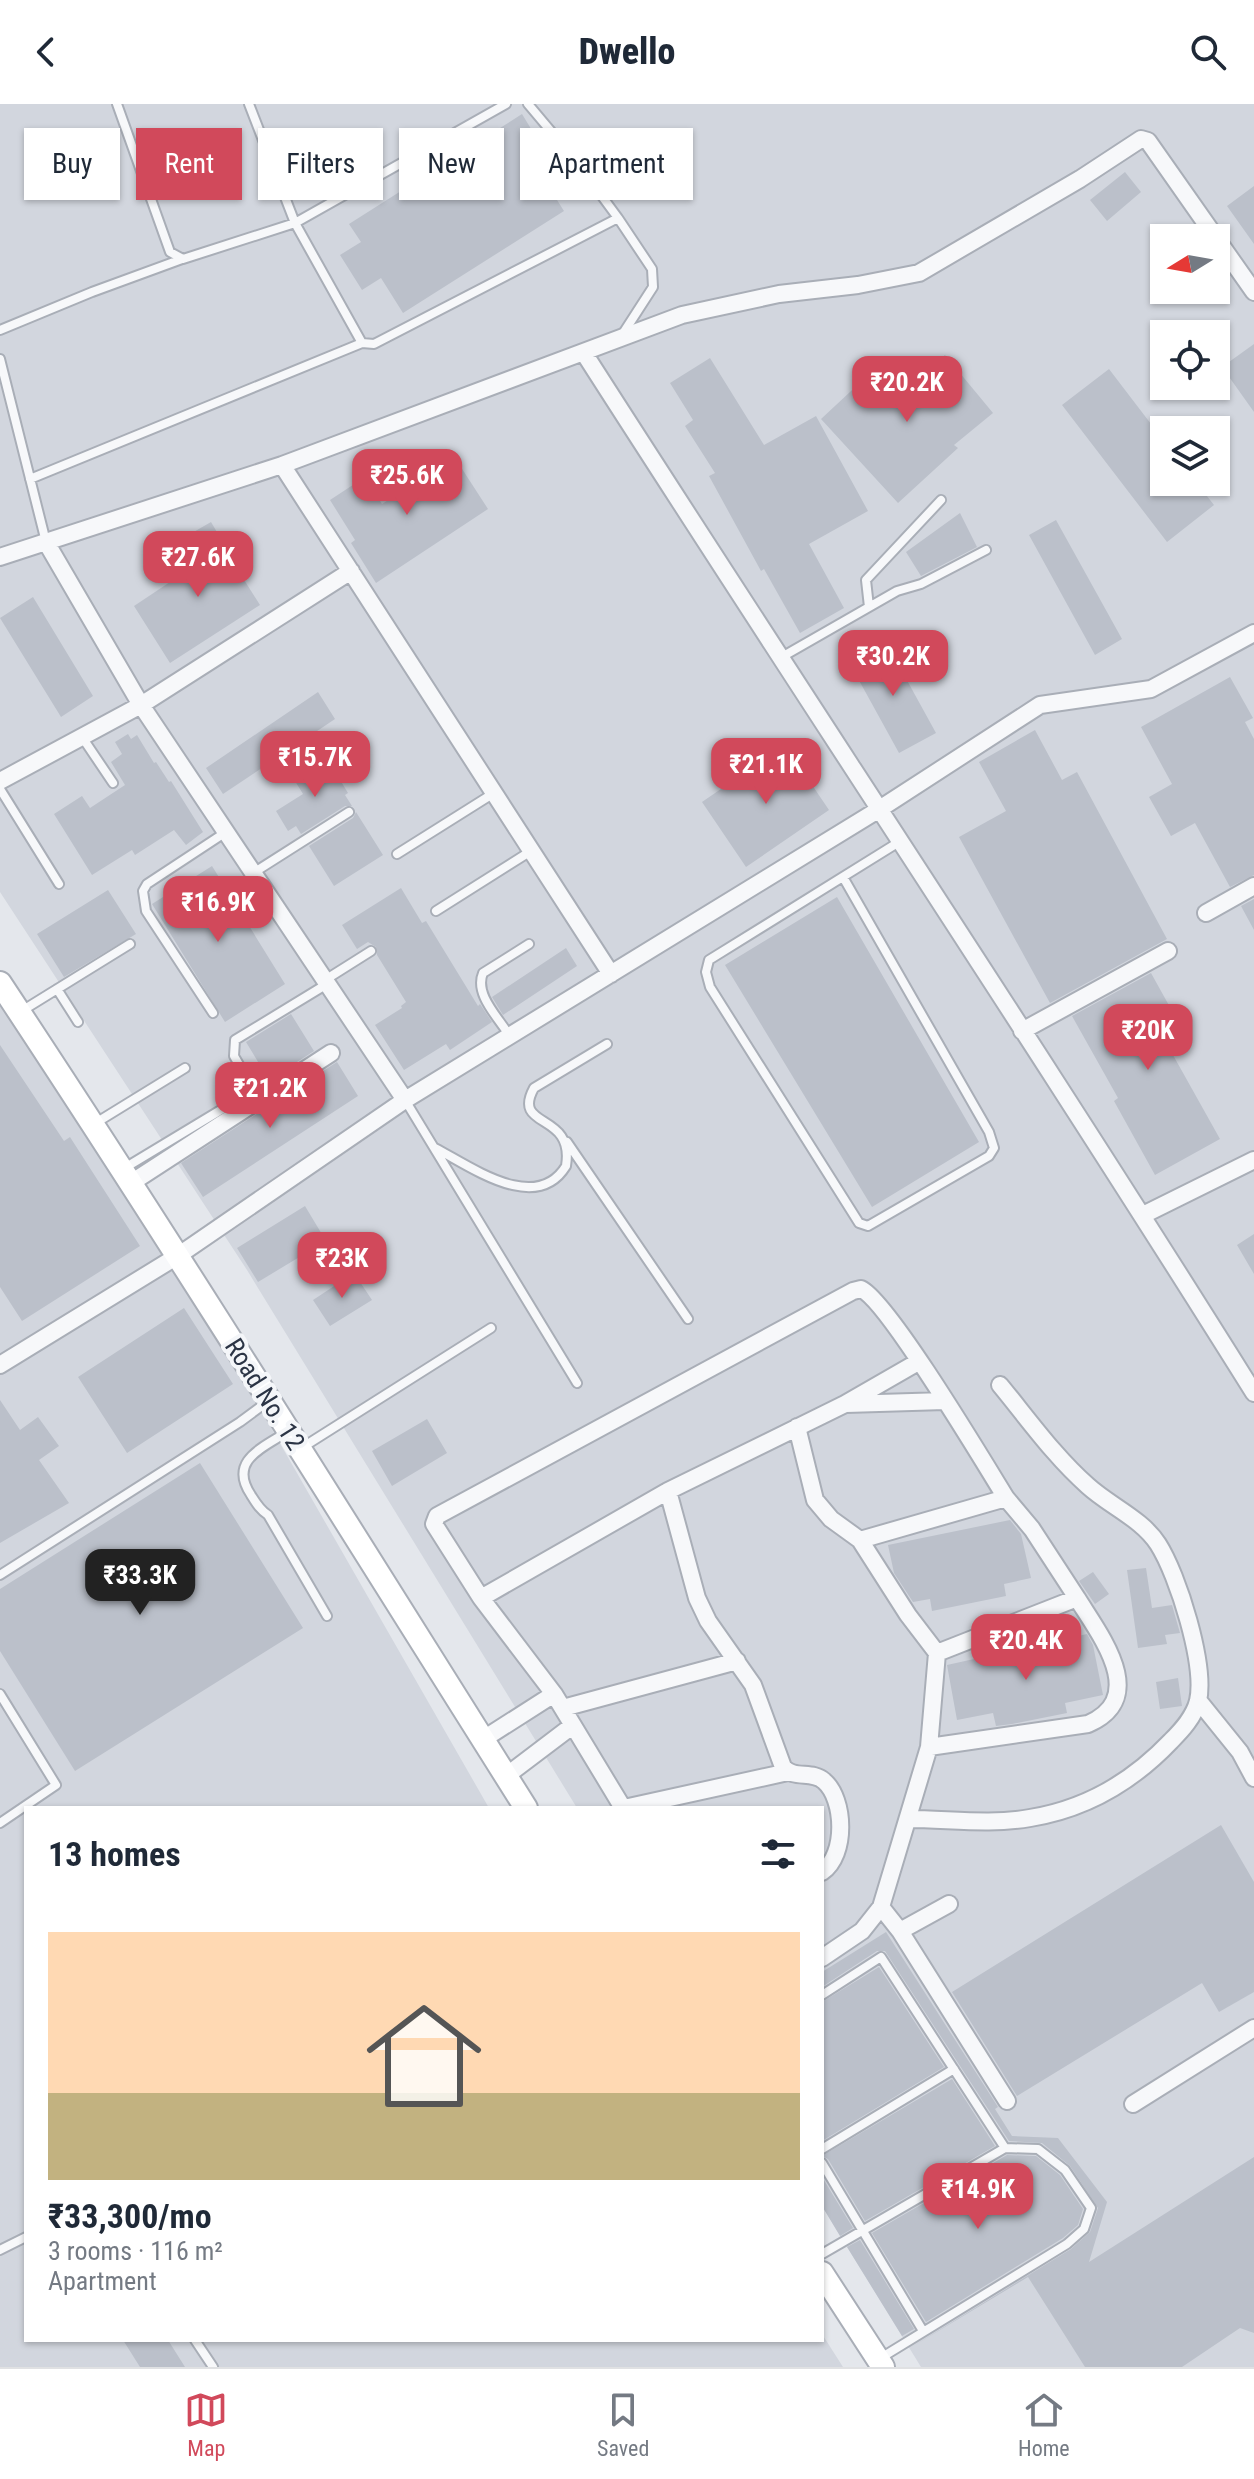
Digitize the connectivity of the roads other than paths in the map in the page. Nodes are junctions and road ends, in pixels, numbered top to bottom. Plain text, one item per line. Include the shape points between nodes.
1 (117, 104) edge
2 (249, 104) edge
3 (506, 104) edge
4 (528, 104) edge
5 (618, 218) junction
6 (295, 223) junction
7 (183, 259) junction
8 (1254, 292) edge
9 (0, 330) edge
10 (622, 335) junction
11 (362, 343) junction
12 (584, 353) junction
13 (0, 359) edge
14 (282, 465) junction
15 (30, 479) junction
16 (941, 500) dead end
17 (46, 542) junction
18 (986, 550) dead end
19 (0, 557) edge
20 (351, 571) junction
21 (869, 607) junction
22 (1253, 638) edge
23 (780, 658) junction
24 (141, 705) junction
25 (82, 737) junction
26 (0, 781) edge
27 (113, 783) dead end
28 (0, 789) edge
29 (494, 793) junction
30 (878, 810) junction
31 (349, 812) dead end
32 (226, 832) junction
33 (899, 842) junction
34 (531, 851) junction
35 (397, 854) dead end
36 (253, 873) junction
37 (843, 877) junction
38 (59, 884) dead end
39 (1254, 886) edge
40 (436, 911) dead end
41 (1206, 913) dead end
42 (130, 944) dead end
43 (529, 944) dead end
44 (371, 951) dead end
45 (1168, 951) dead end
46 (611, 974) junction
47 (326, 982) junction
48 (0, 983) edge
49 (57, 989) junction
50 (19, 1012) junction
51 (213, 1013) dead end
52 (78, 1022) dead end
53 (1022, 1031) junction
54 (510, 1036) junction
55 (607, 1044) dead end
56 (331, 1053) dead end
57 (185, 1068) dead end
58 (248, 1080) dead end
59 (239, 1099) dead end
60 (405, 1100) junction
61 (93, 1124) junction
62 (562, 1135) junction
63 (434, 1148) junction
64 (1254, 1160) edge
65 (127, 1176) junction
66 (1143, 1215) junction
67 (179, 1255) junction
68 (688, 1319) dead end
69 (491, 1328) dead end
70 (918, 1362) junction
71 (0, 1365) edge
72 (577, 1383) dead end
73 (1000, 1385) dead end
74 (1254, 1393) edge
75 (268, 1401) junction
76 (945, 1401) junction
77 (845, 1404) junction
78 (797, 1427) junction
79 (293, 1440) junction
80 (668, 1491) junction
81 (1006, 1498) junction
82 (860, 1540) junction
83 (0, 1575) edge
84 (481, 1598) junction
85 (1077, 1598) junction
86 (327, 1616) dead end
87 (937, 1653) junction
88 (737, 1661) junction
89 (0, 1694) edge
90 (1198, 1700) junction
91 (558, 1701) junction
92 (572, 1726) junction
93 (482, 1740) junction
94 (929, 1747) junction
95 (788, 1772) junction
96 (506, 1776) junction
97 (1254, 1778) edge
98 (25, 1806) edge
99 (525, 1806) edge
100 (622, 1806) edge
101 (632, 1806) edge
102 (24, 1807) edge
103 (908, 1819) junction
104 (0, 1823) edge
105 (824, 1870) edge
106 (949, 1904) dead end
107 (881, 1907) junction
108 (900, 1931) junction
109 (824, 1957) edge
110 (824, 1994) edge
111 (1254, 2028) edge
112 (954, 2069) junction
113 (1007, 2101) dead end
114 (1133, 2104) dead end
115 (824, 2148) edge
116 (1005, 2148) junction
117 (824, 2166) edge
118 (863, 2232) junction
119 (24, 2238) edge
120 (0, 2250) edge
121 (824, 2253) edge
122 (824, 2276) edge
123 (923, 2331) junction
124 (196, 2342) edge
125 (880, 2363) edge
126 (213, 2367) edge

1 - 7 lane via 170,252
2 - 6 lane
3 - 6 lane
4 - 5 lane
5 - 10 lane via 654,278
5 - 11 lane via 374,344
6 - 7 lane
6 - 11 lane
7 - 9 lane
8 - 10 street via 1148,141 1141,139 919,273 779,294 682,315
10 - 12 street
11 - 15 lane
12 - 14 street
12 - 23 street
13 - 15 lane
14 - 17 street
14 - 20 street
15 - 17 lane
16 - 21 lane via 866,580
17 - 19 street
17 - 24 street
18 - 21 lane
20 - 24 street
20 - 29 street
21 - 23 lane
22 - 30 street via 1151,689 1040,705
23 - 30 street
24 - 25 street
24 - 32 street
25 - 26 street
25 - 27 lane
28 - 38 lane
29 - 34 street
29 - 35 lane
30 - 33 street
30 - 46 street
31 - 36 lane
32 - 36 street
32 - 51 lane via 143,891 146,911
33 - 37 lane
33 - 53 street
34 - 40 lane
34 - 46 street
36 - 47 street
37 - 37 lane via 709,960 706,972 710,987 859,1223 868,1226 989,1156 994,1148
39 - 41 street
42 - 49 lane
43 - 54 lane via 480,979 479,989
44 - 47 lane
45 - 53 street
46 - 54 street
47 - 58 lane via 235,1040 234,1056
47 - 60 street
48 - 50 street, Road No. 12
49 - 50 lane
49 - 52 lane
50 - 61 street, Road No. 12
53 - 66 street
54 - 60 street
55 - 62 lane via 534,1088 528,1099 533,1115
56 - 65 street
57 - 61 lane
59 - 65 lane
60 - 63 lane
60 - 67 street
61 - 65 street, Road No. 12
62 - 63 lane via 566,1166 553,1180 530,1188 513,1186
62 - 68 lane
63 - 72 lane
64 - 66 street
65 - 67 street, Road No. 12
66 - 74 street
67 - 71 street
67 - 75 street, Road No. 12
69 - 79 lane
70 - 76 street
70 - 77 street
70 - 84 street via 876,1299 861,1289 853,1291 437,1516 434,1524
73 - 90 street via 1074,1473 1157,1541 1181,1593
75 - 79 street, Road No. 12
75 - 83 lane
76 - 77 street
76 - 81 street
77 - 78 street
78 - 80 street
78 - 82 street via 815,1500
79 - 86 lane via 250,1456 243,1473 246,1488 268,1515
79 - 93 street, Road No. 12
80 - 84 street
80 - 88 street via 697,1598
81 - 82 street
81 - 85 street
82 - 87 street
84 - 91 street
85 - 87 street
85 - 94 street via 1116,1664 1117,1690 1099,1719
87 - 94 street
88 - 91 street
88 - 95 street via 753,1685
89 - 98 lane via 56,1785
90 - 97 street
90 - 103 street via 1192,1716 1164,1749 1123,1783 1088,1802 1010,1821
91 - 92 street
91 - 93 street
92 - 96 street
92 - 100 street
93 - 96 street, Road No. 12
94 - 103 street
95 - 101 street
95 - 105 street via 819,1777 834,1799 839,1850
96 - 99 street, Road No. 12
102 - 104 lane
103 - 107 street
106 - 108 street
107 - 108 street
107 - 109 street via 862,1931
108 - 113 street
110 - 112 lane via 881,1957
111 - 114 street
112 - 115 lane
112 - 116 lane
116 - 118 lane
116 - 123 lane via 1038,2149 1065,2170 1091,2208 1084,2229
117 - 118 lane
118 - 121 lane
118 - 123 lane
119 - 120 lane
122 - 125 street
123 - 125 lane
124 - 126 lane

